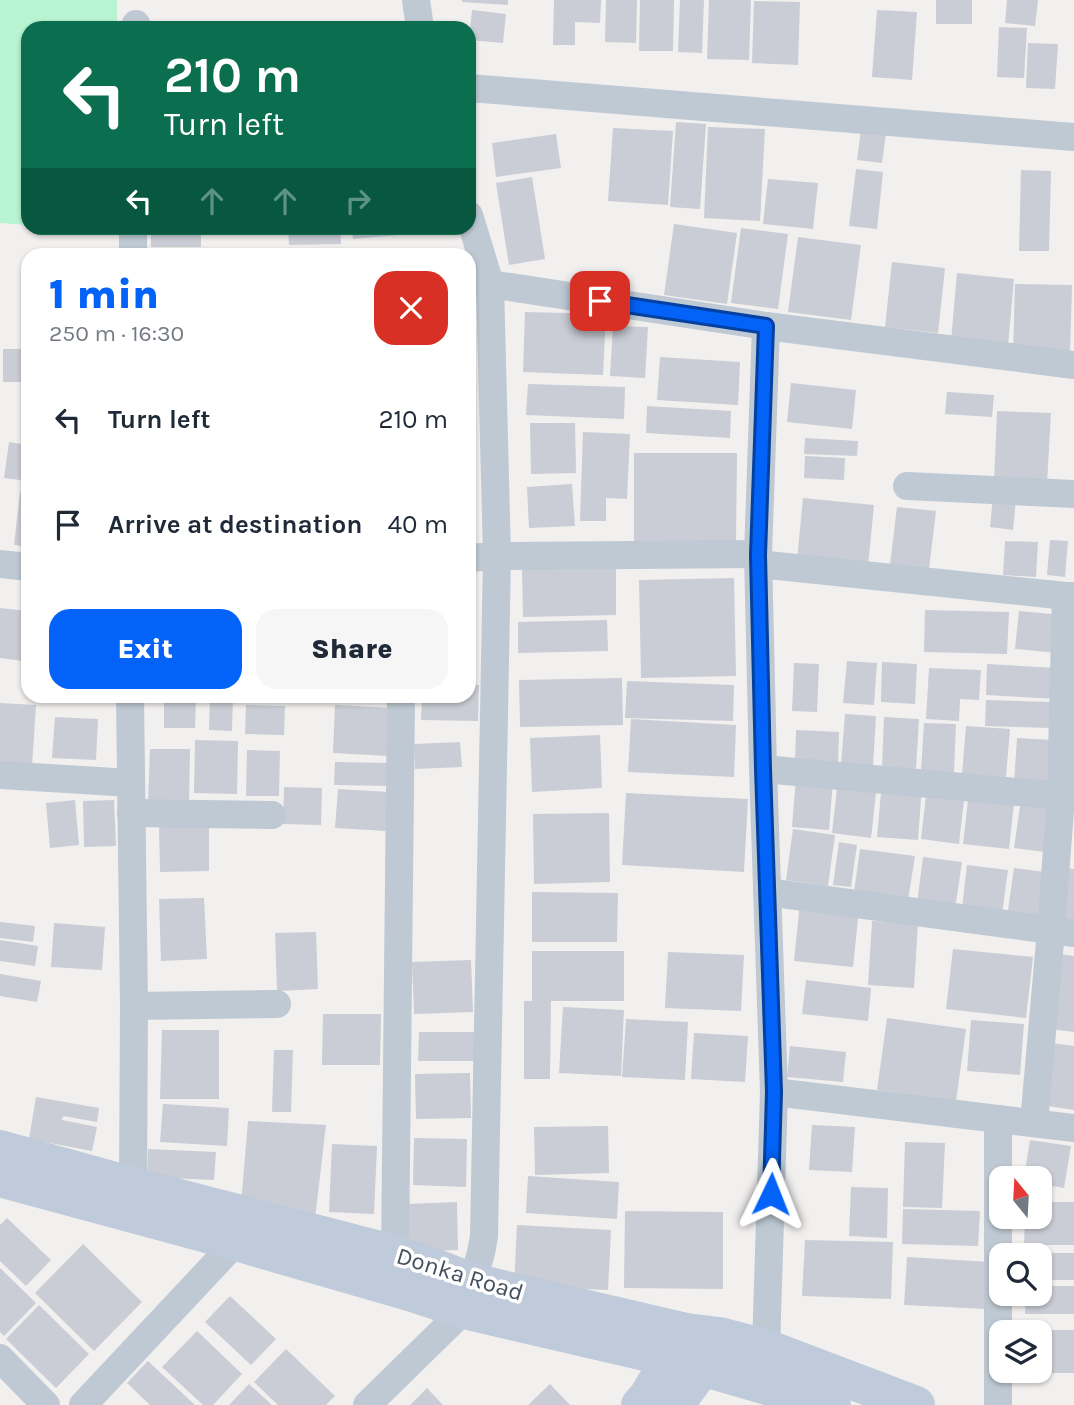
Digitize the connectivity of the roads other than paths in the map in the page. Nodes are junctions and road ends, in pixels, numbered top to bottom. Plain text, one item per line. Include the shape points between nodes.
1 (416, 0) edge
2 (420, 21) edge
3 (476, 89) edge
4 (1074, 137) edge
5 (476, 258) edge
6 (480, 283) edge
7 (766, 326) junction
8 (1074, 365) edge
9 (907, 486) dead end
10 (1074, 494) edge
11 (498, 556) junction
12 (476, 558) edge
13 (758, 559) junction
14 (0, 564) edge
15 (21, 566) edge
16 (1070, 596) edge
17 (1069, 674) edge
18 (130, 703) edge
19 (401, 703) edge
20 (763, 769) junction
21 (0, 775) edge
22 (131, 783) junction
23 (1067, 797) edge
24 (131, 813) junction
25 (272, 815) dead end
26 (767, 892) junction
27 (1063, 932) edge
28 (277, 1004) dead end
29 (134, 1006) junction
30 (774, 1092) junction
31 (998, 1119) junction
32 (1034, 1123) junction
33 (1074, 1128) edge
34 (0, 1149) edge
35 (0, 1179) edge
36 (133, 1186) junction
37 (236, 1242) junction
38 (395, 1254) junction
39 (468, 1296) junction
40 (766, 1348) junction
41 (695, 1349) junction
42 (0, 1358) edge
43 (655, 1403) edge
44 (46, 1405) edge
45 (83, 1405) edge
46 (367, 1405) edge
47 (832, 1405) edge
48 (916, 1405) edge
49 (998, 1405) edge

1 - 2 street
3 - 4 street
5 - 6 street
6 - 7 street
6 - 11 street
7 - 8 street
7 - 13 street
9 - 10 street
11 - 12 street
11 - 13 street
11 - 39 street via 484,1236
13 - 16 street
13 - 20 street
14 - 15 street
16 - 17 street
17 - 23 street
18 - 22 street
19 - 38 street
20 - 23 street
20 - 26 street
21 - 22 street
22 - 24 street
23 - 27 street
24 - 25 street
24 - 29 street
26 - 27 street
26 - 30 street
27 - 32 street
28 - 29 street
29 - 36 street
30 - 31 street
30 - 40 street
31 - 32 street
31 - 49 street
32 - 33 street
34 - 36 street, Donka Road
35 - 37 street, Donka Road
36 - 38 street, Donka Road
37 - 39 street, Donka Road via 409,1292
37 - 45 street
38 - 39 street, Donka Road via 426,1264
39 - 41 street, Donka Road
39 - 46 street
40 - 41 street, Donka Road
40 - 48 street, Donka Road
41 - 43 street
41 - 47 street, Donka Road
42 - 44 street

